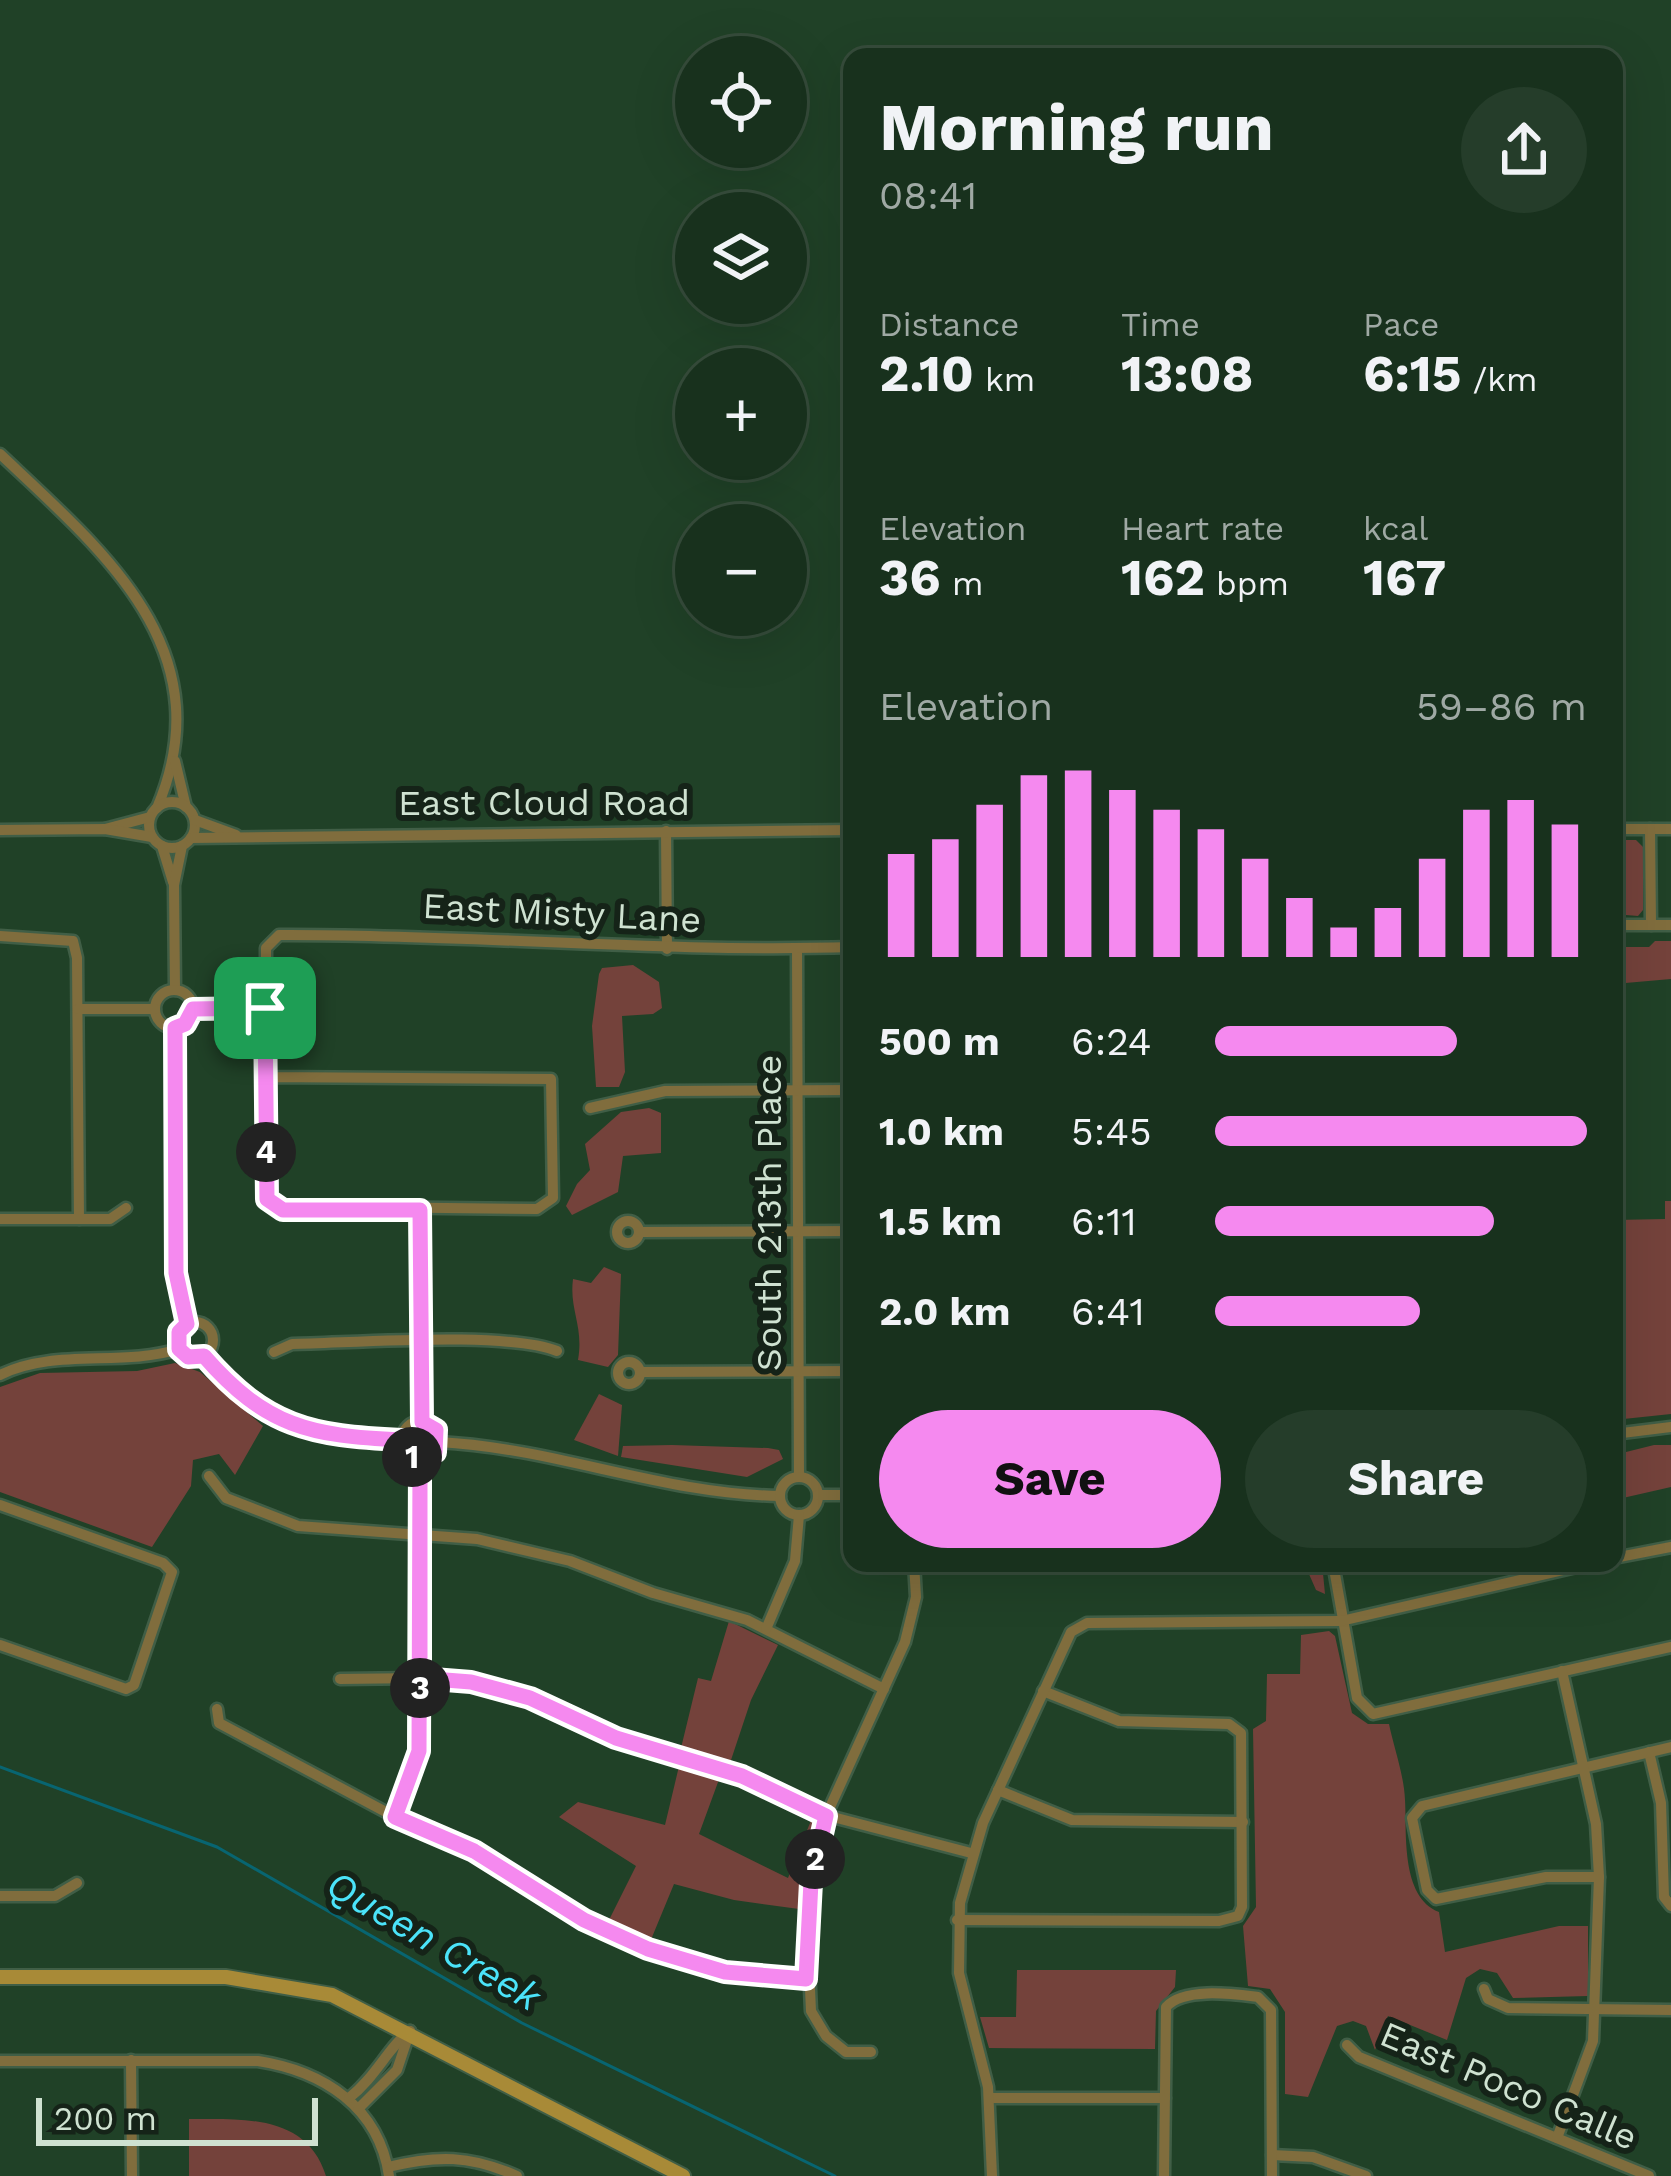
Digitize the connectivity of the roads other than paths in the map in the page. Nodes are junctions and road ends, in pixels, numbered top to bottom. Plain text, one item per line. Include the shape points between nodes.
1 (0, 454) edge
2 (175, 761) junction
3 (186, 807) junction
4 (154, 812) junction
5 (195, 820) junction
6 (105, 829) junction
7 (1623, 829) edge
8 (1650, 829) junction
9 (1671, 829) edge
10 (0, 830) edge
11 (843, 830) edge
12 (666, 831) junction
13 (236, 835) junction
14 (157, 842) junction
15 (187, 842) junction
16 (174, 886) junction
17 (1623, 925) edge
18 (1651, 925) junction
19 (1671, 925) edge
20 (0, 936) edge
21 (843, 947) edge
22 (667, 949) junction
23 (797, 949) junction
24 (175, 991) junction
25 (265, 1008) junction
26 (78, 1009) junction
27 (155, 1009) junction
28 (193, 1009) junction
29 (175, 1028) junction
30 (266, 1077) junction
31 (796, 1090) junction
32 (843, 1090) edge
33 (590, 1108) dead end
34 (126, 1208) dead end
35 (420, 1210) junction
36 (0, 1219) edge
37 (79, 1219) junction
38 (797, 1231) junction
39 (843, 1231) edge
40 (639, 1232) dead end
41 (187, 1324) junction
42 (421, 1343) junction
43 (179, 1349) junction
44 (557, 1351) dead end
45 (274, 1352) dead end
46 (204, 1356) junction
47 (843, 1371) edge
48 (640, 1372) dead end
49 (799, 1372) junction
50 (0, 1375) edge
51 (422, 1422) junction
52 (1671, 1427) edge
53 (1623, 1433) edge
54 (402, 1440) junction
55 (439, 1442) junction
56 (420, 1459) junction
57 (209, 1476) dead end
58 (799, 1477) junction
59 (843, 1495) edge
60 (779, 1496) junction
61 (818, 1496) junction
62 (0, 1504) edge
63 (799, 1515) junction
64 (421, 1536) junction
65 (1671, 1547) edge
66 (1623, 1556) edge
67 (914, 1572) edge
68 (1334, 1572) edge
69 (1555, 1572) edge
70 (1341, 1621) junction
71 (766, 1629) junction
72 (0, 1646) edge
73 (1671, 1647) edge
74 (1562, 1671) junction
75 (420, 1678) junction
76 (340, 1679) dead end
77 (884, 1689) junction
78 (1043, 1691) junction
79 (217, 1709) dead end
80 (1671, 1748) edge
81 (1649, 1752) junction
82 (1583, 1767) junction
83 (998, 1790) junction
84 (826, 1816) junction
85 (395, 1817) junction
86 (1243, 1822) junction
87 (971, 1853) junction
88 (1599, 1877) junction
89 (77, 1883) dead end
90 (0, 1896) edge
91 (1670, 1906) edge
92 (957, 1920) junction
93 (0, 1977) edge
94 (806, 1979) junction
95 (1484, 1989) dead end
96 (1596, 2009) junction
97 (1671, 2010) edge
98 (410, 2031) junction
99 (1347, 2045) dead end
100 (871, 2052) dead end
101 (131, 2060) junction
102 (0, 2061) edge
103 (989, 2098) junction
104 (1165, 2098) junction
105 (353, 2103) junction
106 (1557, 2138) junction
107 (443, 2139) dead end
108 (1272, 2155) junction
109 (444, 2156) junction
110 (388, 2172) edge
111 (131, 2176) edge
112 (517, 2176) edge
113 (683, 2176) edge
114 (992, 2176) edge
115 (1164, 2176) edge
116 (1272, 2176) edge
117 (1366, 2176) edge
118 (1649, 2176) edge

1 - 2 street via 126,578 154,627 174,694
2 - 3 street
2 - 4 street
3 - 4 street via 168,802
3 - 5 street
4 - 6 street
4 - 14 street
5 - 13 street, East Cloud Road
5 - 15 street
6 - 10 street
6 - 14 street
7 - 8 street
8 - 9 street
8 - 18 street
11 - 12 street, East Cloud Road
12 - 13 street, East Cloud Road
12 - 22 street
13 - 15 street, East Cloud Road
14 - 15 street
14 - 16 street
15 - 16 street
16 - 24 street
17 - 18 street
18 - 19 street
20 - 26 street via 73,941
21 - 23 street, East Misty Lane
22 - 23 street, East Misty Lane
22 - 25 street, East Misty Lane via 451,934 279,934 266,948
23 - 31 street, South 213th Place
24 - 27 street
24 - 28 street
25 - 28 street
25 - 30 street
26 - 27 street
26 - 37 street
27 - 29 street
28 - 29 street
29 - 41 street via 176,1273
30 - 35 street via 266,1192 274,1206
30 - 35 street via 550,1078 548,1205
31 - 32 street
31 - 33 street via 665,1091
31 - 38 street, South 213th Place
34 - 37 street via 110,1219
35 - 42 street
36 - 37 street
38 - 39 street
38 - 40 street
38 - 49 street, South 213th Place
41 - 43 street
41 - 46 street via 212,1332
42 - 44 street via 537,1343
42 - 45 street via 292,1344
42 - 51 street
43 - 46 street
43 - 50 street via 131,1361 40,1361
46 - 54 street via 250,1402 299,1429
47 - 49 street
48 - 49 street
49 - 58 street, South 213th Place
51 - 54 street
51 - 55 street
52 - 53 street
54 - 56 street
55 - 56 street
55 - 60 street via 532,1450 692,1490
56 - 64 street
57 - 64 street via 226,1498 298,1526
58 - 60 street
58 - 61 street
59 - 61 street
60 - 63 street
61 - 63 street
62 - 72 street via 172,1572 126,1689
63 - 71 street via 790,1578
64 - 71 street via 538,1552
64 - 75 street
65 - 66 street
67 - 77 street via 913,1615
68 - 70 street
69 - 70 street
70 - 74 street via 1364,1711 1383,1714
70 - 78 street via 1078,1625
71 - 77 street
73 - 74 street
74 - 82 street
75 - 76 street
75 - 84 street via 514,1692 616,1738 742,1776
75 - 85 street via 419,1751
77 - 84 street
78 - 83 street
78 - 86 street via 1119,1721 1235,1726 1244,1740
79 - 85 street via 219,1723
80 - 81 street
81 - 82 street
81 - 91 street
82 - 88 street
82 - 88 street via 1438,1801 1414,1812 1411,1824 1436,1899 1546,1877
83 - 86 street via 1072,1820
83 - 87 street
84 - 87 street
84 - 94 street via 811,1882
85 - 94 street via 474,1851 584,1920 648,1949 725,1972
86 - 92 street via 1238,1916
87 - 92 street
88 - 96 street
89 - 90 street via 56,1896
92 - 103 street via 962,1991
93 - 98 street via 263,1979 332,1995
94 - 100 street via 826,2036 846,2052
95 - 96 street via 1508,2008
96 - 97 street
96 - 106 street via 1587,2064
98 - 105 street
98 - 113 street
99 - 106 street, East Poco Calle via 1359,2057
101 - 102 street
101 - 105 street via 293,2066
101 - 111 street
103 - 104 street
103 - 114 street
104 - 108 street via 1170,2002 1216,1995 1266,2001
104 - 115 street
105 - 110 street via 375,2133
106 - 118 street, East Poco Calle
107 - 109 street
108 - 116 street
108 - 117 street via 1323,2159
109 - 110 street
109 - 112 street

